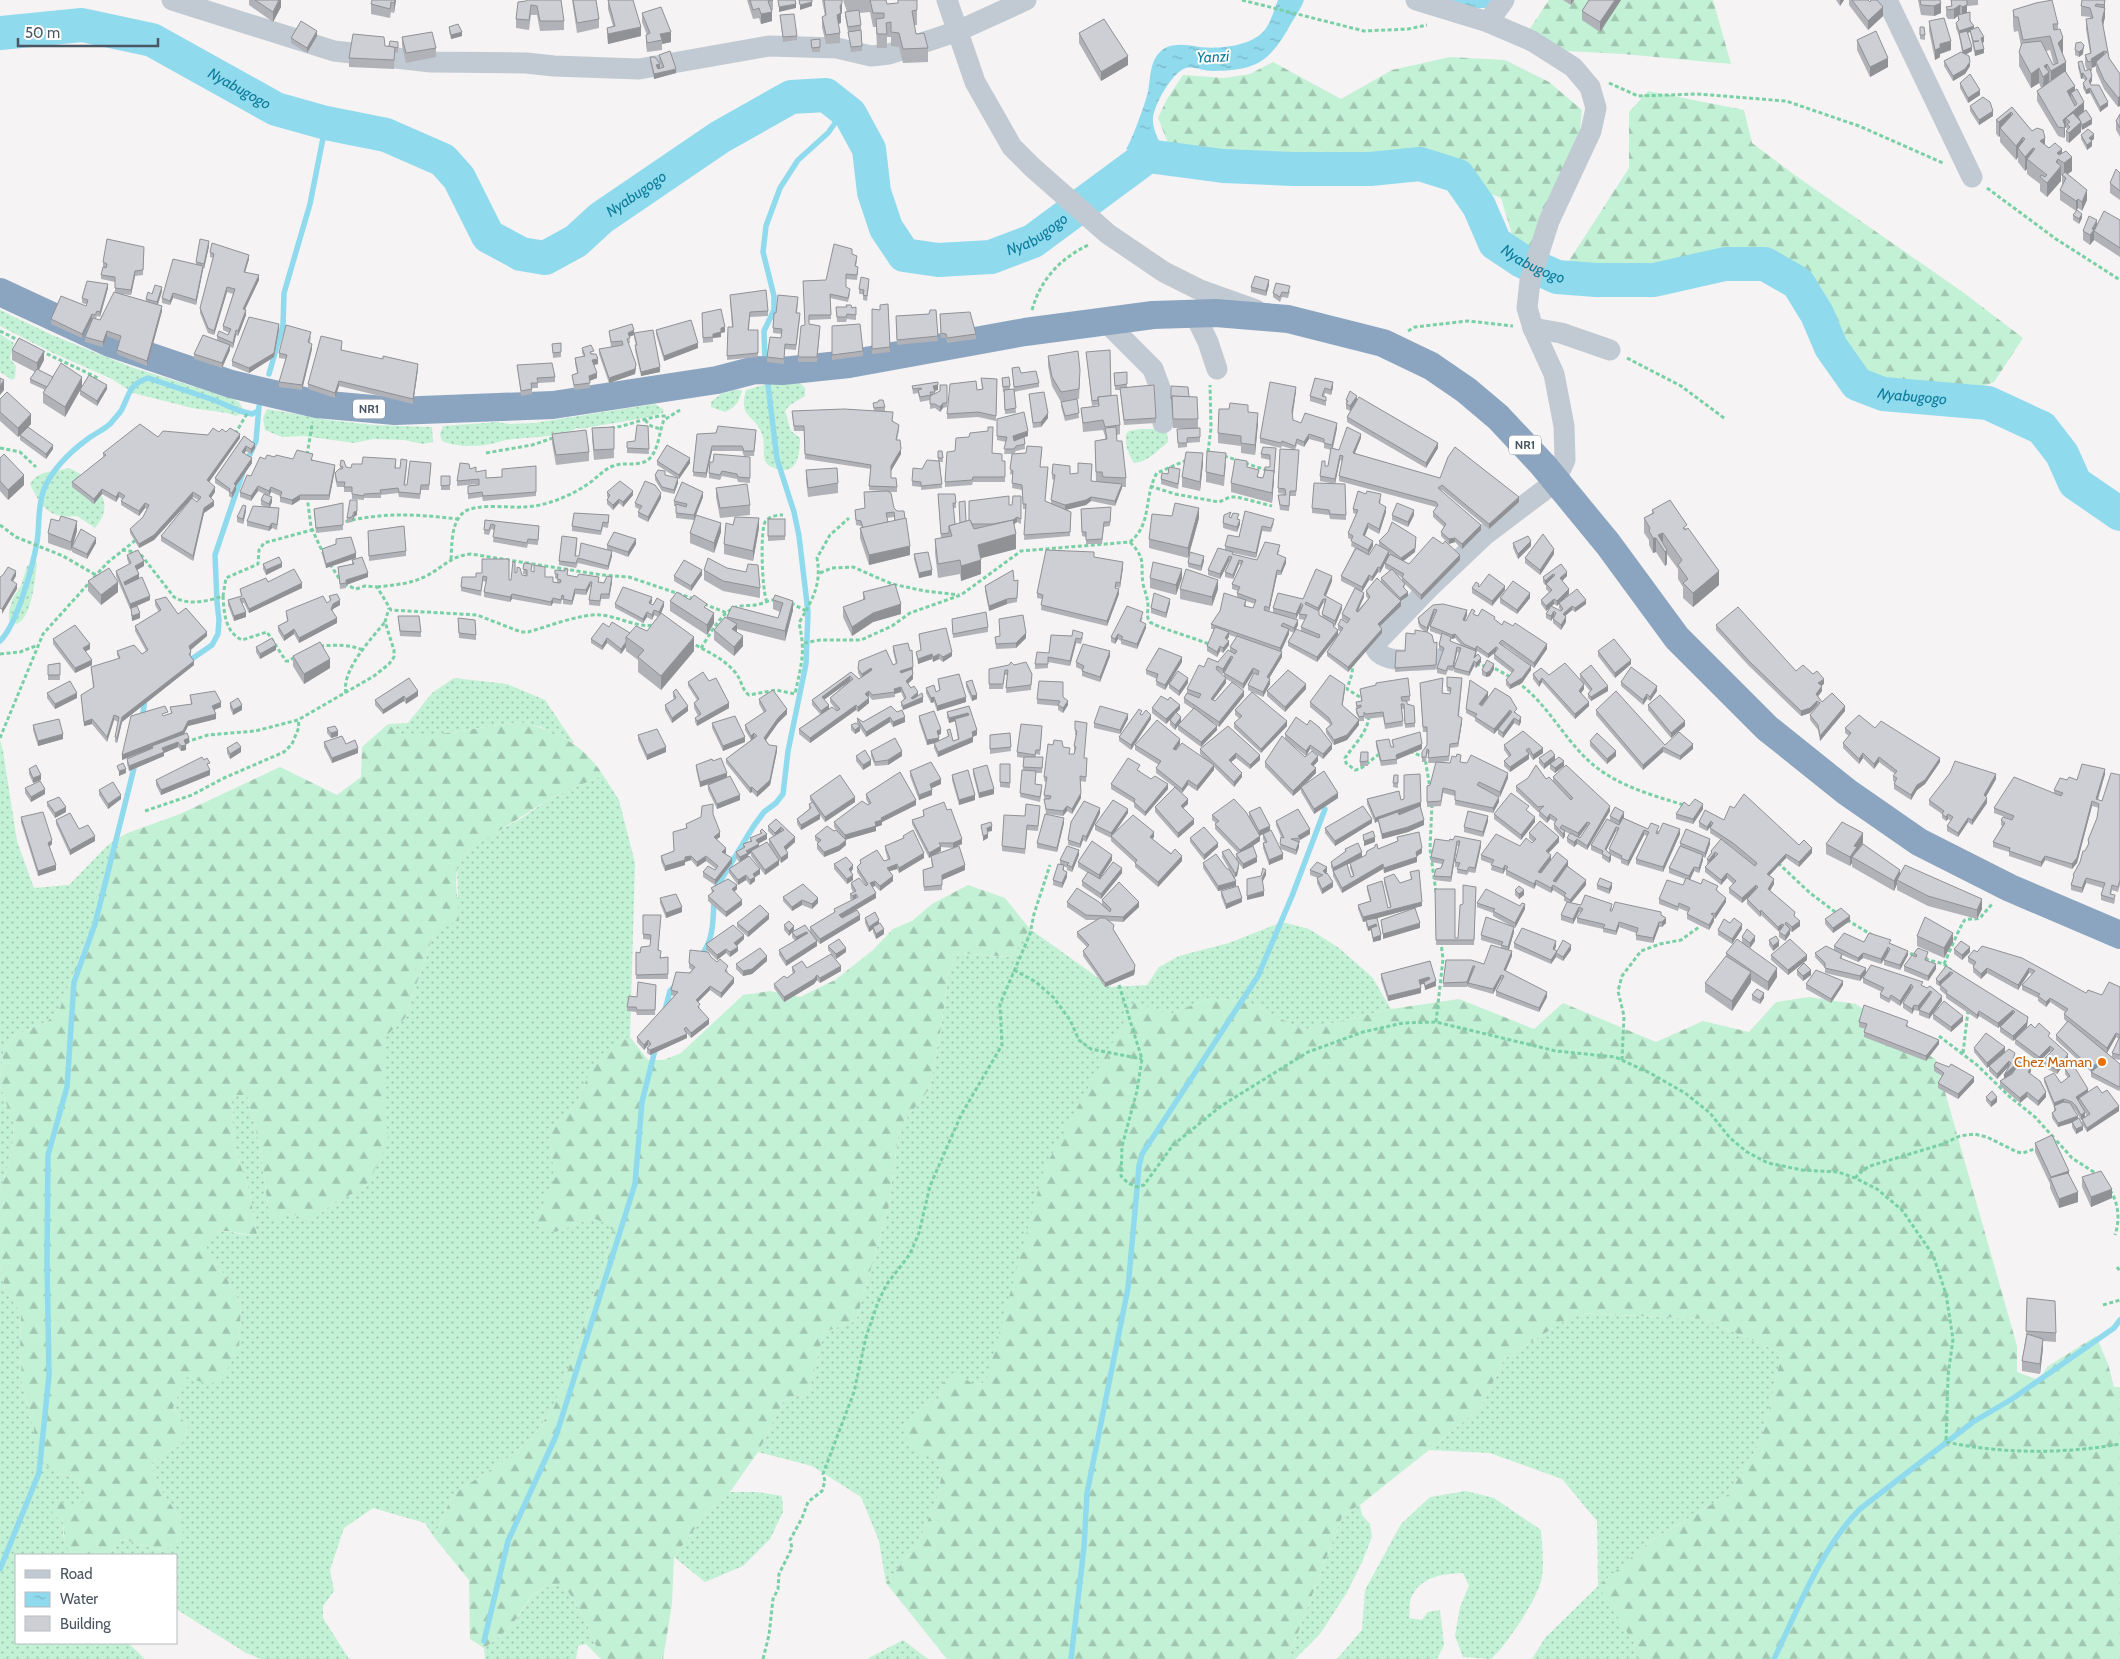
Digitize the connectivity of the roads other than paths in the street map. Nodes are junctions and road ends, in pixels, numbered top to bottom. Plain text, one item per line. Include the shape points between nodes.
1 (172, 0) edge
2 (947, 0) edge
3 (1026, 0) edge
4 (1416, 0) edge
5 (1504, 0) edge
6 (1887, 0) edge
7 (1488, 22) junction
8 (958, 31) junction
9 (1972, 177) road end
10 (0, 292) edge
11 (1194, 314) junction
12 (1288, 319) junction
13 (1104, 321) junction
14 (1533, 328) junction
15 (1610, 350) road end
16 (1217, 369) road end
17 (1163, 423) dead end
18 (1555, 482) junction
19 (1440, 659) edge
20 (2120, 935) edge

1 - 8 street via 334,52 431,62 639,69 769,46 837,48 871,56 889,54
2 - 8 street
3 - 8 street
4 - 7 street
5 - 7 street
6 - 9 street
7 - 14 street via 1532,41 1564,60 1590,87 1596,108 1591,131 1549,221 1530,281 1527,308
8 - 12 street via 975,82 1012,147 1108,234 1164,272 1200,290
10 - 13 highway, NR1 via 110,343 231,384 317,404 395,411 553,405 717,380 755,370 782,371 850,364
11 - 12 highway, NR1
11 - 13 highway, NR1 via 1153,314
11 - 16 street
12 - 18 highway, NR1 via 1383,343 1431,366 1498,417
13 - 17 street via 1153,369 1160,388
14 - 15 street via 1561,332
14 - 18 street via 1554,374 1564,426 1566,460
18 - 19 street via 1486,534 1428,588 1375,648 1381,656 1394,659
18 - 20 highway, NR1 via 1608,544 1678,638 1767,728 1847,792 1919,842 2001,883

